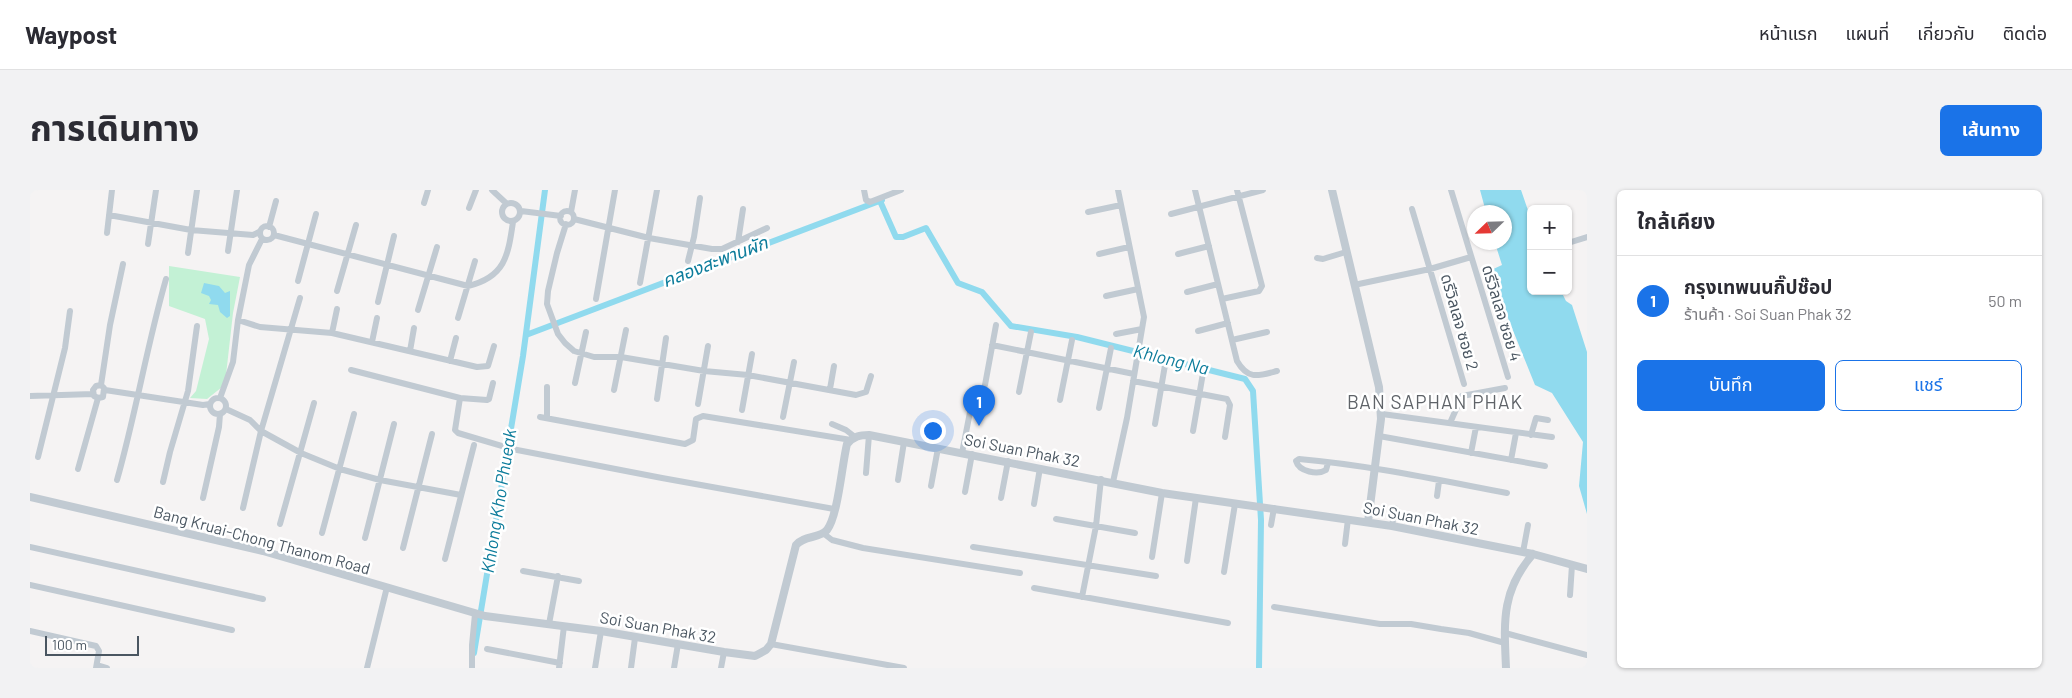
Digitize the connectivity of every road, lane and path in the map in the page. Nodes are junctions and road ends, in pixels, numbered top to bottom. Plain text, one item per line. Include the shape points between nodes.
1 (112, 190) edge
2 (156, 190) edge
3 (197, 190) edge
4 (237, 190) edge
5 (428, 190) edge
6 (476, 190) edge
7 (492, 190) edge
8 (575, 190) edge
9 (615, 190) edge
10 (657, 190) edge
11 (864, 190) edge
12 (901, 190) edge
13 (1118, 190) edge
14 (1195, 190) edge
15 (1263, 190) edge
16 (1332, 190) edge
17 (1451, 190) edge
18 (1238, 193) edge
19 (700, 198) dead end
20 (276, 201) dead end
21 (424, 203) dead end
22 (507, 204) junction
23 (1121, 205) junction
24 (1199, 207) junction
25 (469, 208) dead end
26 (743, 209) dead end
27 (1412, 209) dead end
28 (521, 211) junction
29 (571, 212) junction
30 (1088, 212) dead end
31 (316, 214) dead end
32 (1171, 214) dead end
33 (108, 215) junction
34 (561, 216) junction
35 (574, 219) junction
36 (152, 222) junction
37 (513, 222) junction
38 (356, 224) dead end
39 (566, 224) junction
40 (269, 227) junction
41 (767, 228) dead end
42 (609, 229) junction
43 (191, 230) junction
44 (106, 233) dead end
45 (231, 233) junction
46 (274, 235) junction
47 (261, 236) junction
48 (394, 236) dead end
49 (1587, 237) edge
50 (648, 238) junction
51 (738, 242) junction
52 (1572, 242) edge
53 (307, 243) junction
54 (148, 244) dead end
55 (691, 245) junction
56 (1209, 246) junction
57 (436, 247) dead end
58 (1130, 247) junction
59 (228, 251) dead end
60 (1346, 252) junction
61 (188, 253) dead end
62 (347, 254) junction
63 (1099, 254) dead end
64 (1178, 254) dead end
65 (1470, 257) junction
66 (1317, 258) dead end
67 (476, 261) dead end
68 (688, 261) dead end
69 (123, 264) dead end
70 (388, 265) junction
71 (1430, 269) junction
72 (427, 274) junction
73 (166, 278) dead end
74 (298, 281) dead end
75 (640, 283) dead end
76 (1218, 284) junction
77 (1354, 285) junction
78 (468, 286) junction
79 (1138, 289) junction
80 (337, 291) dead end
81 (1188, 292) dead end
82 (1106, 296) dead end
83 (300, 298) dead end
84 (596, 299) dead end
85 (1222, 299) junction
86 (378, 302) dead end
87 (338, 309) dead end
88 (418, 310) dead end
89 (70, 311) dead end
90 (377, 318) dead end
91 (458, 318) dead end
92 (238, 320) junction
93 (1228, 323) junction
94 (996, 325) dead end
95 (198, 326) dead end
96 (414, 328) dead end
97 (292, 329) junction
98 (1142, 329) junction
99 (626, 330) dead end
100 (1198, 330) dead end
101 (586, 332) dead end
102 (1031, 332) dead end
103 (1268, 332) dead end
104 (332, 333) junction
105 (1116, 334) dead end
106 (456, 338) dead end
107 (666, 338) dead end
108 (1072, 340) dead end
109 (1232, 340) junction
110 (372, 342) junction
111 (992, 345) junction
112 (494, 346) dead end
113 (708, 346) dead end
114 (1111, 348) dead end
115 (410, 351) junction
116 (1027, 352) junction
117 (580, 354) junction
118 (752, 354) dead end
119 (621, 357) junction
120 (1068, 360) junction
121 (450, 361) junction
122 (794, 362) dead end
123 (663, 363) junction
124 (1165, 365) dead end
125 (834, 366) dead end
126 (1107, 368) junction
127 (351, 370) dead end
128 (704, 371) junction
129 (1277, 371) dead end
130 (1203, 373) dead end
131 (748, 375) junction
132 (871, 376) dead end
133 (1134, 377) junction
134 (1508, 378) dead end
135 (790, 382) junction
136 (493, 383) dead end
137 (575, 383) dead end
138 (1464, 384) dead end
139 (985, 385) dead end
140 (1161, 386) junction
141 (547, 387) dead end
142 (103, 388) junction
143 (1505, 388) dead end
144 (830, 389) junction
145 (614, 390) dead end
146 (1019, 392) dead end
147 (1199, 394) junction
148 (138, 395) junction
149 (30, 396) edge
150 (53, 396) junction
151 (95, 396) junction
152 (220, 398) junction
153 (460, 398) junction
154 (657, 399) dead end
155 (1060, 400) dead end
156 (185, 403) junction
157 (314, 403) dead end
158 (210, 404) junction
159 (698, 404) dead end
160 (971, 407) dead end
161 (1099, 408) dead end
162 (226, 409) junction
163 (742, 410) dead end
164 (220, 414) junction
165 (354, 414) dead end
166 (1382, 414) junction
167 (783, 417) dead end
168 (1548, 420) dead end
169 (1450, 423) junction
170 (394, 424) dead end
171 (832, 424) dead end
172 (1154, 424) dead end
173 (1476, 427) junction
174 (262, 430) junction
175 (1193, 431) dead end
176 (1516, 432) junction
177 (432, 434) dead end
178 (870, 435) junction
179 (1531, 435) junction
180 (1380, 436) junction
181 (1225, 437) dead end
182 (853, 438) junction
183 (1552, 438) dead end
184 (904, 442) junction
185 (474, 445) dead end
186 (938, 448) junction
187 (301, 453) junction
188 (962, 453) junction
189 (1471, 453) junction
190 (972, 454) junction
191 (38, 457) dead end
192 (1511, 460) junction
193 (1008, 461) junction
194 (1328, 463) dead end
195 (1545, 466) dead end
196 (1040, 468) junction
197 (78, 469) dead end
198 (340, 469) junction
199 (1376, 470) junction
200 (866, 473) dead end
201 (1101, 479) junction
202 (117, 480) dead end
203 (380, 480) junction
204 (898, 480) dead end
205 (1439, 481) junction
206 (163, 482) dead end
207 (1113, 482) junction
208 (931, 486) dead end
209 (418, 487) junction
210 (965, 492) dead end
211 (1162, 493) junction
212 (1507, 493) dead end
213 (461, 495) junction
214 (1437, 496) dead end
215 (30, 497) edge
216 (203, 498) dead end
217 (1001, 498) dead end
218 (1196, 498) junction
219 (1034, 504) dead end
220 (1235, 504) junction
221 (243, 508) dead end
222 (1274, 508) junction
223 (1395, 508) dead end
224 (834, 509) junction
225 (1056, 519) dead end
226 (1348, 519) junction
227 (1368, 522) junction
228 (280, 524) dead end
229 (1272, 525) dead end
230 (1528, 525) dead end
231 (1096, 526) junction
232 (1392, 526) junction
233 (322, 533) dead end
234 (823, 533) junction
235 (1135, 533) dead end
236 (365, 538) dead end
237 (1345, 544) dead end
238 (30, 547) edge
239 (972, 547) dead end
240 (403, 548) dead end
241 (1523, 552) junction
242 (1533, 554) junction
243 (1152, 558) dead end
244 (445, 559) dead end
245 (1187, 561) dead end
246 (1088, 565) junction
247 (1572, 565) junction
248 (1587, 569) edge
249 (523, 571) dead end
250 (1224, 572) dead end
251 (1020, 573) dead end
252 (558, 576) junction
253 (1156, 576) dead end
254 (579, 580) dead end
255 (30, 584) edge
256 (387, 587) junction
257 (1034, 588) dead end
258 (1570, 595) dead end
259 (1082, 597) junction
260 (263, 599) dead end
261 (1274, 607) dead end
262 (479, 615) junction
263 (1228, 623) dead end
264 (549, 624) junction
265 (564, 626) junction
266 (232, 630) dead end
267 (30, 631) edge
268 (601, 631) junction
269 (1505, 633) junction
270 (635, 638) junction
271 (1505, 643) junction
272 (678, 644) junction
273 (771, 644) junction
274 (487, 649) dead end
275 (724, 652) junction
276 (1587, 655) edge
277 (96, 666) edge
278 (559, 666) edge
279 (107, 668) edge
280 (368, 668) edge
281 (472, 668) edge
282 (595, 668) edge
283 (631, 668) edge
284 (674, 668) edge
285 (721, 668) edge
286 (904, 668) edge
287 (1506, 668) edge

1 - 33 street
2 - 36 street
3 - 43 street
4 - 45 street
5 - 21 street
6 - 25 street
7 - 22 street
8 - 29 street
9 - 42 street
10 - 50 street
11 - 12 street via 866,200 870,202
13 - 23 street
14 - 24 street
15 - 18 street
16 - 60 street
17 - 65 street, ดรีวิลเลจ ซอย 4
18 - 24 street
18 - 85 street via 1262,286 1260,290
19 - 55 street
20 - 40 street
22 - 28 street via 515,204
22 - 37 street via 502,215
23 - 30 street
23 - 58 street
24 - 32 street
24 - 56 street
26 - 51 street
27 - 71 street, ดรีวิลเลจ ซอย 2
28 - 34 street
28 - 37 street
29 - 34 street via 563,212
29 - 35 street
31 - 53 street
33 - 36 street
33 - 44 street
34 - 39 street
35 - 39 street
35 - 42 street
36 - 43 street
36 - 54 street
37 - 78 street via 506,257 497,272 483,282
38 - 62 street
39 - 117 street via 547,304 558,334 564,343
40 - 46 street
40 - 47 street via 263,227
41 - 51 street
42 - 50 street
42 - 84 street
43 - 45 street
43 - 61 street
45 - 47 street
45 - 59 street
46 - 47 street via 269,240
46 - 53 street
47 - 92 street via 249,265
48 - 70 street
49 - 52 street
50 - 55 street
50 - 75 street
51 - 55 street via 712,250
53 - 62 street
53 - 74 street
55 - 68 street
56 - 64 street
56 - 76 street
57 - 72 street
58 - 63 street
58 - 79 street
60 - 66 street
60 - 77 street
62 - 70 street
62 - 80 street
65 - 71 street
65 - 134 street, ดรีวิลเลจ ซอย 4
67 - 78 street
69 - 142 street via 110,325
70 - 72 street
70 - 86 street
71 - 77 street
71 - 138 street, ดรีวิลเลจ ซอย 2
72 - 78 street
72 - 88 street
73 - 148 street
76 - 81 street
76 - 85 street
77 - 166 street via 1376,370
78 - 91 street
79 - 82 street
79 - 98 street via 1144,317
83 - 97 street
85 - 93 street
87 - 104 street
89 - 150 street
90 - 110 street
92 - 97 street via 260,327
92 - 152 street via 233,362
93 - 100 street
93 - 109 street
94 - 111 street
95 - 156 street
96 - 115 street
97 - 104 street
97 - 174 street
98 - 105 street
98 - 133 street
99 - 119 street
101 - 117 street
102 - 116 street
103 - 109 street
104 - 110 street
106 - 121 street
107 - 123 street
108 - 120 street
109 - 129 street via 1237,361 1245,371 1257,376
110 - 115 street
111 - 116 street
111 - 139 street
112 - 121 street via 488,366
113 - 128 street
114 - 126 street
115 - 121 street
116 - 120 street
116 - 146 street
117 - 119 street
117 - 137 street
118 - 131 street
119 - 123 street
119 - 145 street
120 - 126 street
120 - 155 street
122 - 135 street
123 - 128 street
123 - 154 street
124 - 140 street
125 - 144 street
126 - 133 street
126 - 161 street
127 - 153 street
128 - 131 street
128 - 159 street
130 - 147 street
131 - 135 street
131 - 163 street
132 - 144 street via 868,388 862,394
133 - 140 street
133 - 207 street
135 - 144 street
135 - 167 street
136 - 153 street via 487,400
140 - 147 street
140 - 172 street
141 - 182 street via 544,418 685,444 693,440 696,419 703,416
142 - 148 street
142 - 151 street via 94,388
142 - 151 street via 103,397
143 - 169 street via 1462,396
147 - 175 street
147 - 181 street via 1230,402
148 - 156 street
148 - 202 street
149 - 150 street
150 - 151 street
150 - 191 street
151 - 197 street
152 - 158 street
152 - 162 street
153 - 224 street via 454,430 458,433 512,449
156 - 158 street
156 - 206 street
157 - 187 street
158 - 164 street via 212,412
160 - 188 street
162 - 164 street
162 - 174 street via 250,420
164 - 216 street
165 - 198 street
166 - 169 street
166 - 180 street
168 - 179 street via 1536,418
169 - 173 street
170 - 203 street
171 - 182 street via 846,430
173 - 176 street
173 - 189 street
174 - 187 street
174 - 221 street
176 - 179 street
176 - 192 street
177 - 209 street
178 - 182 street, Soi Suan Phak 32
178 - 184 street, Soi Suan Phak 32
178 - 200 street
179 - 183 street
180 - 189 street
180 - 199 street
182 - 224 street via 846,450
184 - 186 street, Soi Suan Phak 32
184 - 204 street
185 - 213 street
186 - 188 street, Soi Suan Phak 32
186 - 208 street
187 - 198 street
187 - 228 street
188 - 190 street, Soi Suan Phak 32
189 - 192 street
190 - 193 street, Soi Suan Phak 32
190 - 210 street
192 - 195 street
193 - 196 street, Soi Suan Phak 32
193 - 217 street
194 - 199 street
196 - 201 street, Soi Suan Phak 32
196 - 219 street
198 - 203 street
198 - 233 street
199 - 205 street
199 - 227 street
201 - 207 street, Soi Suan Phak 32
201 - 231 street
203 - 209 street
203 - 236 street
205 - 212 street
205 - 214 street
207 - 211 street, Soi Suan Phak 32
209 - 213 street
209 - 240 street
211 - 218 street, Soi Suan Phak 32
211 - 243 street
213 - 244 street
215 - 256 street, Bang Kruai-Chong Thanom Road via 263,551
218 - 220 street, Soi Suan Phak 32
218 - 245 street
220 - 222 street, Soi Suan Phak 32
220 - 250 street
222 - 226 street, Soi Suan Phak 32
222 - 229 street
223 - 232 street
224 - 234 street via 831,522
225 - 231 street
226 - 227 street, Soi Suan Phak 32
226 - 237 street
227 - 232 street, Soi Suan Phak 32
230 - 241 street
231 - 235 street
231 - 246 street
232 - 241 street, Soi Suan Phak 32
234 - 251 street via 832,540 863,548
234 - 273 street via 799,541 793,550
238 - 260 street
239 - 246 street
241 - 242 street, Soi Suan Phak 32
242 - 247 street, Soi Suan Phak 32
242 - 269 street via 1512,584
246 - 253 street
246 - 259 street
247 - 248 street, Soi Suan Phak 32
247 - 258 street
249 - 252 street
252 - 254 street
252 - 264 street
255 - 266 street
256 - 262 street, Bang Kruai-Chong Thanom Road
256 - 280 street
257 - 259 street
259 - 263 street
261 - 271 street via 1391,626 1411,624
262 - 264 street, Soi Suan Phak 32
262 - 281 street via 472,645
264 - 265 street, Soi Suan Phak 32
265 - 268 street, Soi Suan Phak 32
265 - 278 street
267 - 277 street via 96,646 99,651
268 - 270 street, Soi Suan Phak 32
268 - 282 street
269 - 271 street
269 - 276 street
270 - 272 street, Soi Suan Phak 32
270 - 283 street
271 - 287 street
272 - 275 street, Soi Suan Phak 32
272 - 284 street
273 - 275 street, Soi Suan Phak 32 via 754,656
273 - 286 street
274 - 278 street
275 - 285 street
277 - 279 street

